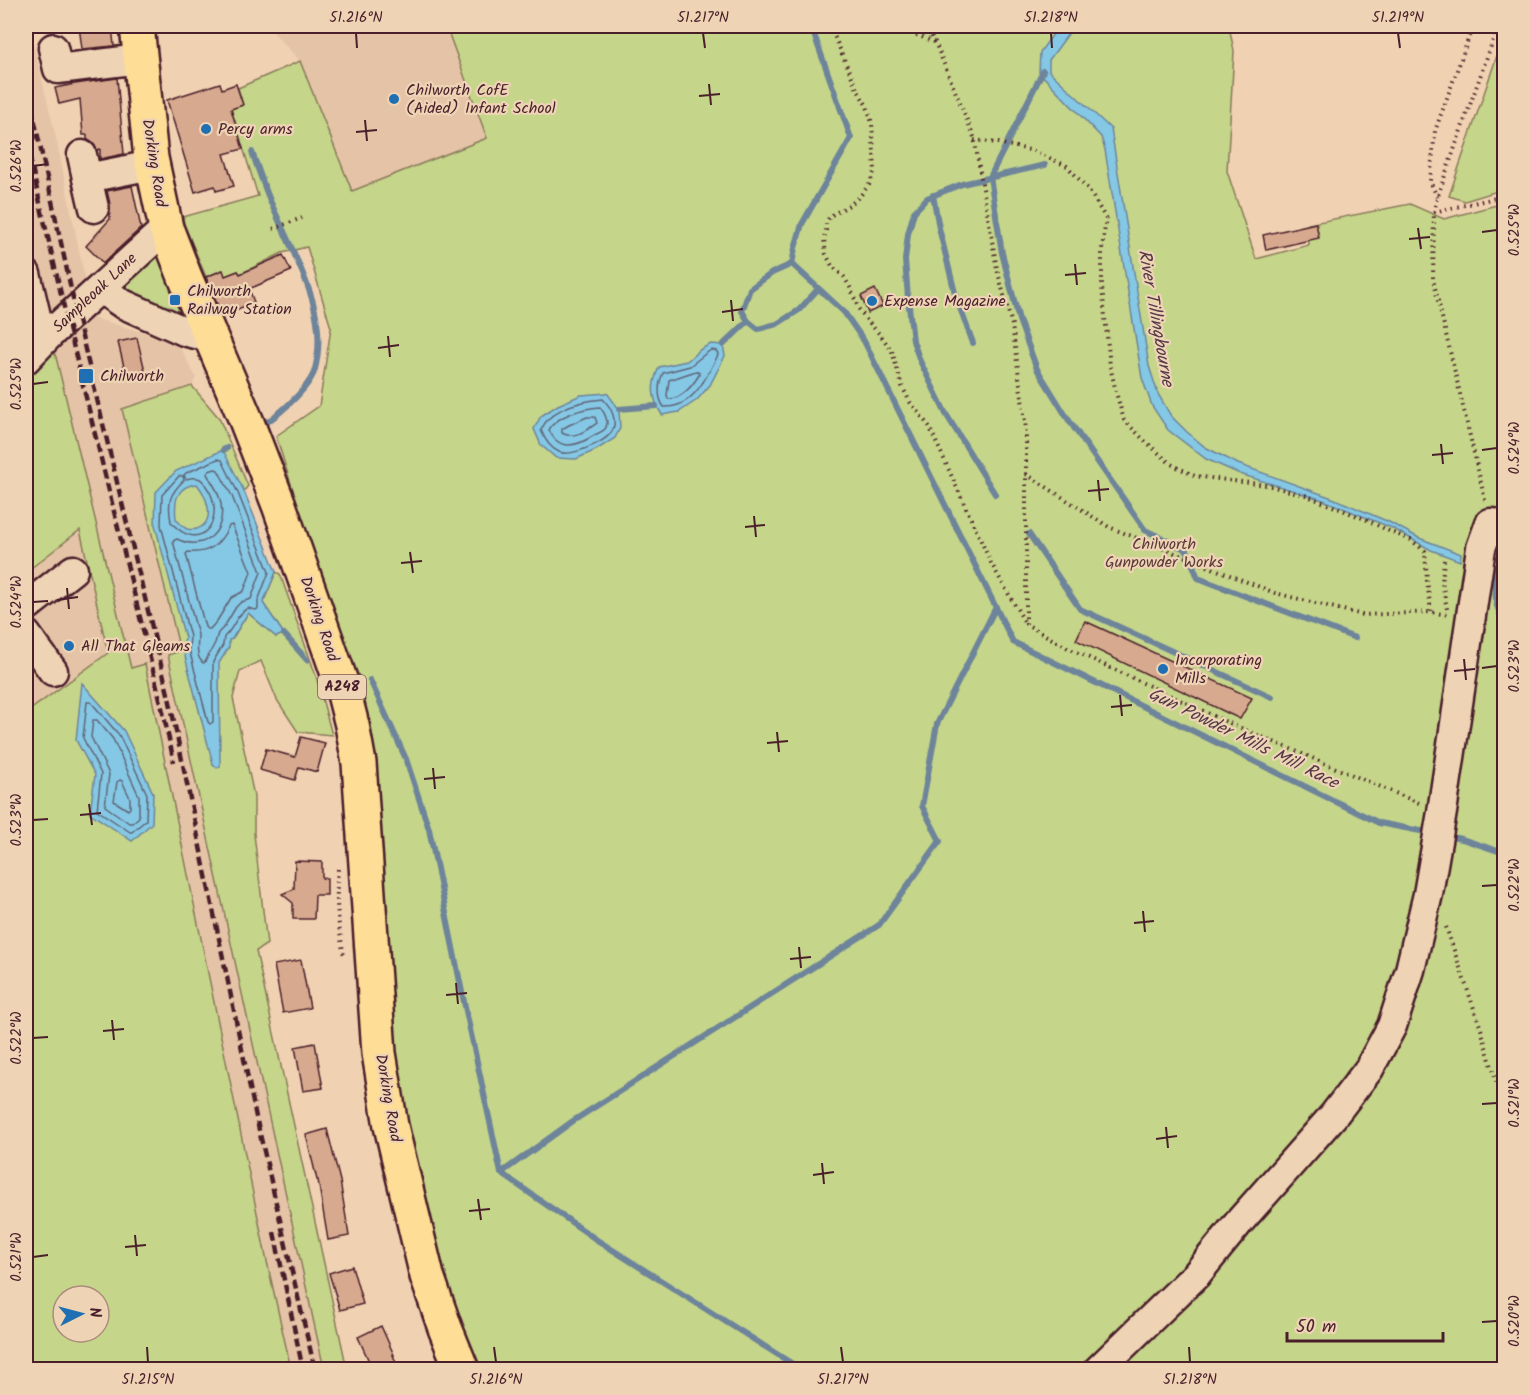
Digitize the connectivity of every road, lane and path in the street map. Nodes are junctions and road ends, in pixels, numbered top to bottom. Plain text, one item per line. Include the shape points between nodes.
1 (137, 26) edge
2 (830, 26) edge
3 (894, 26) edge
4 (925, 26) edge
5 (1473, 26) edge
6 (1498, 26) edge
7 (935, 42) junction
8 (140, 59) junction
9 (57, 66) dead end
10 (974, 140) junction
11 (152, 165) junction
12 (1504, 196) edge
13 (1437, 198) junction
14 (94, 208) dead end
15 (1434, 212) junction
16 (302, 218) dead end
17 (166, 228) junction
18 (273, 229) dead end
19 (26, 274) edge
20 (101, 289) junction
21 (207, 328) junction
22 (51, 333) junction
23 (26, 359) edge
24 (1026, 474) junction
25 (1492, 532) edge
26 (1444, 560) dead end
27 (73, 570) dead end
28 (26, 607) edge
29 (1431, 612) junction
30 (1460, 621) junction
31 (1026, 624) junction
32 (26, 634) edge
33 (53, 671) dead end
34 (1442, 812) junction
35 (339, 861) dead end
36 (1428, 894) junction
37 (345, 962) dead end
38 (1504, 1109) edge
39 (462, 1370) edge
40 (1098, 1370) edge

1 - 8 main road, Dorking Road / A248
2 - 31 path via 873,123 875,170 860,196 826,222 826,254 844,277 858,308 892,351 906,394 929,426 991,563
3 - 7 path
4 - 7 path
5 - 13 path via 1435,131 1430,181
6 - 13 path
7 - 10 path
8 - 9 street
8 - 11 main road, Dorking Road / A248
10 - 24 path via 997,269 1012,325 1026,429
10 - 29 path via 1034,151 1067,166 1089,190 1106,219 1102,258 1105,326 1116,396 1124,420 1171,464 1195,476 1266,485 1305,495 1411,540 1425,550
11 - 14 street via 85,167
11 - 17 main road, Dorking Road / A248
12 - 15 path
13 - 15 path
15 - 25 path via 1433,279
16 - 18 path
17 - 20 street, Sampleoak Lane
17 - 21 main road, Dorking Road / A248
19 - 22 street via 37,320
20 - 21 street via 123,304 184,332 195,334
20 - 22 street, Sampleoak Lane
21 - 39 main road, Dorking Road / A248 via 279,505 341,682 352,725 359,763 379,1053 389,1116 427,1276
22 - 23 street, Sampleoak Lane
24 - 29 path via 1109,527 1275,593 1363,615
24 - 31 path
25 - 30 street
26 - 30 path via 1446,607
27 - 28 street
29 - 30 path
30 - 34 street
31 - 34 path via 1068,648 1229,723
32 - 33 street
34 - 36 street
35 - 37 path via 336,896
36 - 38 path via 1442,915
36 - 40 street via 1392,1026 1369,1069 1196,1275

